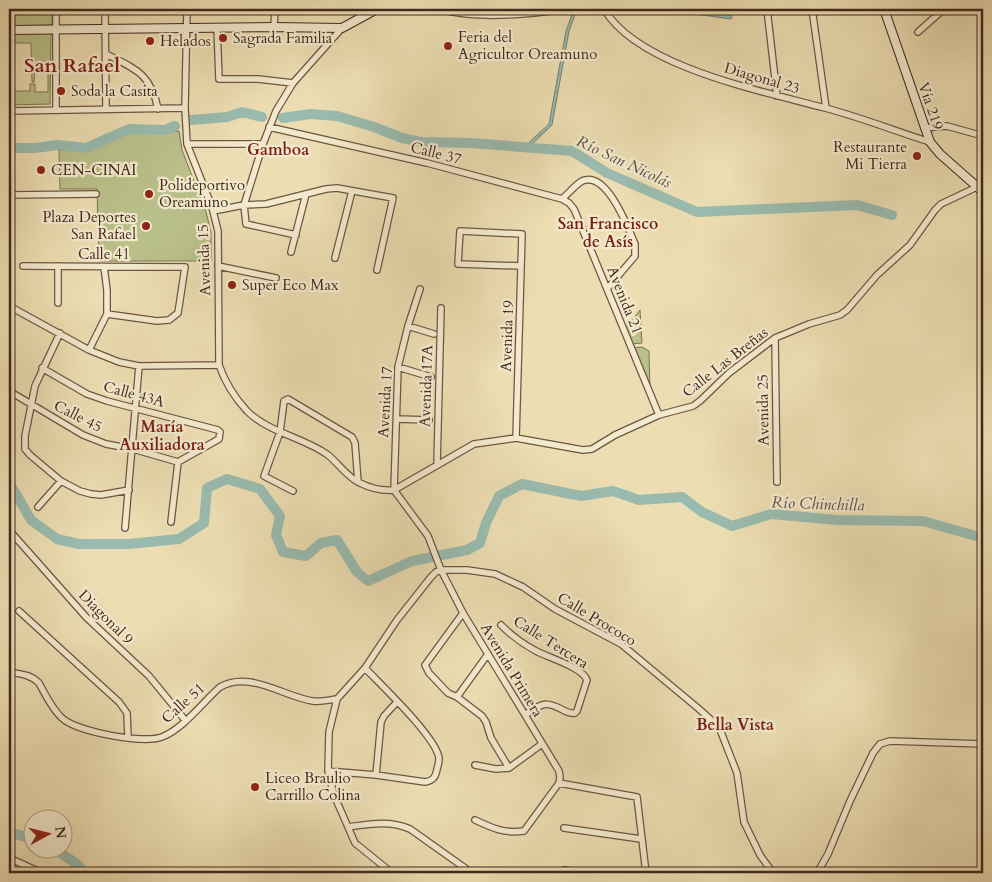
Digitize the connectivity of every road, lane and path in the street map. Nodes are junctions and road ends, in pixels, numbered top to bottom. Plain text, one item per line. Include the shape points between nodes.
1 (56, 9) edge
2 (105, 9) edge
3 (187, 9) edge
4 (275, 9) edge
5 (377, 9) edge
6 (438, 9) edge
7 (561, 9) edge
8 (604, 9) edge
9 (767, 9) edge
10 (812, 9) edge
11 (884, 9) edge
12 (944, 9) edge
13 (274, 26) junction
14 (217, 27) junction
15 (106, 28) junction
16 (187, 28) junction
17 (342, 28) junction
18 (56, 29) junction
19 (9, 30) edge
20 (918, 32) dead end
21 (106, 54) junction
22 (293, 83) junction
23 (777, 96) junction
24 (185, 108) junction
25 (826, 108) junction
26 (106, 109) junction
27 (158, 109) junction
28 (56, 110) junction
29 (9, 111) edge
30 (269, 127) junction
31 (924, 128) junction
32 (983, 136) edge
33 (930, 142) junction
34 (187, 144) junction
35 (263, 144) junction
36 (980, 189) edge
37 (352, 191) junction
38 (96, 194) dead end
39 (306, 194) junction
40 (9, 195) edge
41 (562, 199) junction
42 (244, 205) junction
43 (213, 211) junction
44 (296, 235) junction
45 (292, 252) dead end
46 (335, 258) dead end
47 (23, 266) dead end
48 (58, 266) junction
49 (218, 266) junction
50 (521, 266) junction
51 (104, 267) junction
52 (377, 270) dead end
53 (276, 278) dead end
54 (420, 289) dead end
55 (606, 289) junction
56 (58, 303) dead end
57 (9, 306) edge
58 (440, 308) dead end
59 (107, 314) junction
60 (408, 326) junction
61 (60, 333) junction
62 (434, 334) dead end
63 (775, 338) junction
64 (89, 350) junction
65 (219, 365) junction
66 (139, 366) junction
67 (398, 367) junction
68 (42, 368) junction
69 (431, 377) dead end
70 (9, 391) edge
71 (31, 406) junction
72 (136, 408) junction
73 (659, 415) junction
74 (397, 419) junction
75 (428, 420) dead end
76 (280, 432) junction
77 (516, 438) junction
78 (133, 449) junction
79 (178, 462) junction
80 (437, 465) junction
81 (61, 481) junction
82 (358, 482) junction
83 (777, 482) dead end
84 (129, 490) junction
85 (394, 490) junction
86 (293, 491) dead end
87 (38, 507) dead end
88 (171, 522) dead end
89 (125, 528) dead end
90 (9, 530) edge
91 (441, 570) junction
92 (19, 611) dead end
93 (463, 613) junction
94 (500, 625) dead end
95 (488, 654) junction
96 (365, 668) junction
97 (9, 672) edge
98 (457, 697) junction
99 (337, 699) junction
100 (397, 702) junction
101 (525, 716) junction
102 (185, 720) junction
103 (128, 738) junction
104 (542, 744) junction
105 (983, 744) edge
106 (475, 765) dead end
107 (509, 768) junction
108 (328, 771) junction
109 (376, 775) junction
110 (559, 783) junction
111 (475, 820) dead end
112 (348, 827) junction
113 (564, 828) dead end
114 (642, 839) junction
115 (9, 858) edge
116 (564, 870) dead end
117 (31, 871) edge
118 (42, 873) edge
119 (392, 873) edge
120 (472, 873) edge
121 (587, 873) edge
122 (646, 873) edge
123 (774, 873) edge
124 (817, 873) edge

1 - 18 street
2 - 15 street
3 - 16 street, Avenida 15
4 - 13 street
5 - 17 main road
6 - 7 street via 488,16
8 - 23 street, Diagonal 23 via 619,29 644,47 709,75
9 - 23 street
10 - 25 street
11 - 31 main road, Vía 219
12 - 20 street
13 - 14 main road
13 - 17 main road
14 - 16 main road
14 - 22 street via 219,79
15 - 16 main road
15 - 18 main road
15 - 21 street
16 - 24 street, Avenida 15
17 - 22 street
18 - 19 main road
18 - 28 street
21 - 26 street
21 - 27 street via 147,80 155,92
22 - 30 street
23 - 25 street, Diagonal 23
24 - 27 street
24 - 34 street, Avenida 15
25 - 33 street, Diagonal 23
26 - 27 street
26 - 28 street
28 - 29 street
30 - 35 street
30 - 41 street, Calle 37 via 428,163
31 - 32 street via 947,126
31 - 33 main road, Vía 219
33 - 36 main road, Vía 219
34 - 35 street
34 - 43 street, Avenida 15
35 - 42 street
36 - 63 street, Calle Las Breñas via 941,204 910,246 877,275 847,310
37 - 39 street via 337,188
37 - 46 street
37 - 52 street via 394,198
38 - 40 street
39 - 42 street via 266,204
39 - 44 street
41 - 55 street, Avenida 21 via 574,209
41 - 55 street via 578,184 589,180 607,189 613,197 635,244 635,256
42 - 43 street
42 - 44 street via 246,224
43 - 49 street, Avenida 15 via 218,231
44 - 45 street
47 - 48 street, Calle 41
48 - 51 street, Calle 41
48 - 56 street
49 - 53 street
49 - 65 street, Avenida 15
50 - 50 street, Avenida 19 via 522,234 460,231 458,264
50 - 77 street, Avenida 19
51 - 59 street
51 - 59 street, Calle 41 via 185,267 178,313 169,320
54 - 60 street, Avenida 17
55 - 73 street, Avenida 21
57 - 61 street
58 - 80 street, Avenida 17A
59 - 64 street
60 - 62 street
60 - 67 street, Avenida 17
61 - 64 street
61 - 68 street
63 - 73 street, Calle Las Breñas via 693,406
63 - 83 street, Avenida 25
64 - 66 street
65 - 66 street
65 - 76 street via 237,400 248,412
66 - 72 street
67 - 69 street
67 - 74 street, Avenida 17
68 - 71 street
68 - 72 street, Calle 43A via 87,394
70 - 71 street, Calle 45
71 - 78 street, Calle 45 via 83,435
71 - 81 street via 25,449
72 - 78 street
72 - 79 street, Calle 43A via 218,430 219,439
73 - 77 street, Calle Las Breñas via 582,450
74 - 75 street
74 - 85 street, Avenida 17
76 - 82 street via 324,453
76 - 82 street via 286,400 354,440
76 - 86 street via 264,476
77 - 80 street, Calle Las Breñas via 474,444
78 - 79 street, Calle 45
78 - 84 street
79 - 88 street
80 - 85 street, Calle Las Breñas
81 - 84 street via 90,494
81 - 87 street
82 - 85 street via 381,490
84 - 89 street
85 - 91 street via 423,528
90 - 102 street, Diagonal 9 via 86,617 149,676
91 - 93 street, Avenida Primera
91 - 96 street via 431,576
91 - 123 street, Calle Prococo via 495,574 523,587 621,644 719,727 737,773 744,822 760,855
92 - 103 street via 118,702 127,713
93 - 95 street, Avenida Primera
93 - 98 street via 425,665 448,693
94 - 101 street, Calle Tercera via 536,650 583,673 588,680 574,714 546,704
95 - 98 street
95 - 101 street, Avenida Primera
96 - 99 street
96 - 100 street
97 - 103 street, Calle 51 via 34,678 66,722 94,732
98 - 107 street via 482,716
99 - 102 street, Calle 51 via 315,702 251,682 232,682 220,687
99 - 108 street via 329,732
100 - 109 street via 380,722
100 - 109 street via 432,742 439,758 435,778 425,782
101 - 104 street, Avenida Primera
102 - 103 street, Calle 51 via 172,731 152,740
104 - 107 street
104 - 110 street, Avenida Primera via 559,771
105 - 124 street via 890,741 880,744 873,752
106 - 107 street
108 - 109 street
108 - 112 street
110 - 111 street via 524,831 502,832
110 - 114 street via 637,797
112 - 119 street via 355,843
112 - 120 street via 381,823 402,825
113 - 114 street
114 - 122 street
115 - 117 street
116 - 121 street
117 - 118 street

